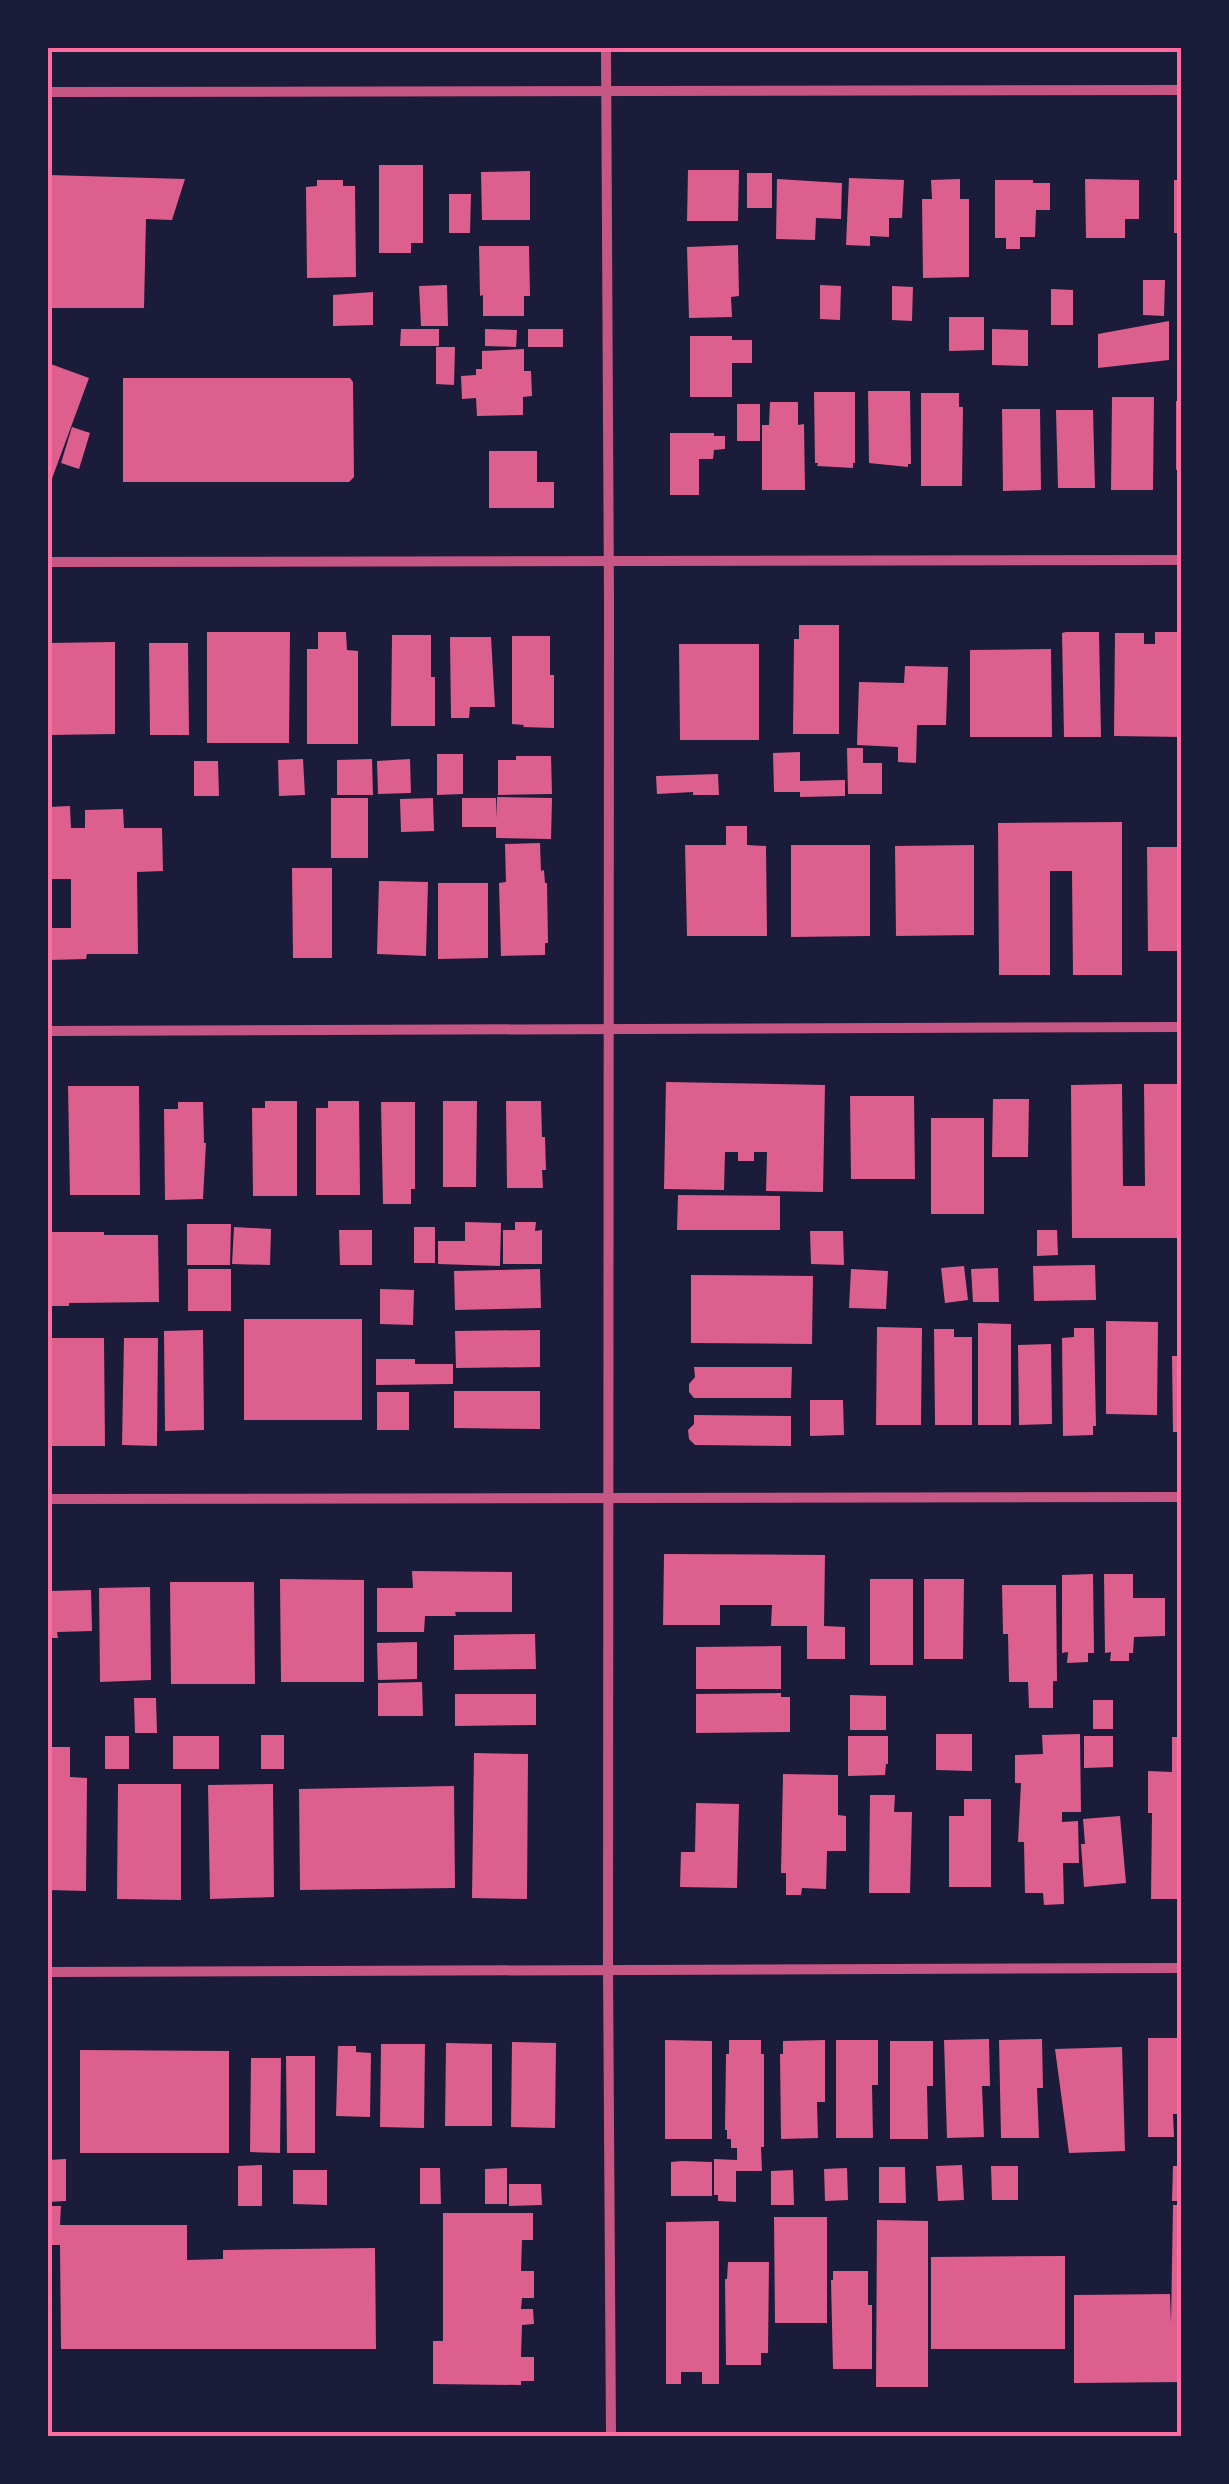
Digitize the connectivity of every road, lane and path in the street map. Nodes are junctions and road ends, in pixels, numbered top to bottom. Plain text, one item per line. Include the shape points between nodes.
1 (606, 48) edge
2 (1182, 90) edge
3 (606, 91) junction
4 (48, 92) edge
5 (1182, 560) edge
6 (48, 562) edge
7 (608, 562) junction
8 (1182, 1027) edge
9 (608, 1028) junction
10 (48, 1031) edge
11 (610, 1497) junction
12 (1182, 1497) edge
13 (48, 1500) edge
14 (608, 1968) junction
15 (1182, 1968) edge
16 (48, 1972) edge
17 (611, 2436) edge

1 - 3 street
2 - 3 street
3 - 4 street
3 - 7 street
5 - 7 street
6 - 7 street
7 - 9 street
8 - 9 street
9 - 10 street
9 - 11 street
11 - 12 street
11 - 13 street
11 - 14 street
14 - 15 street
14 - 16 street
14 - 17 street

